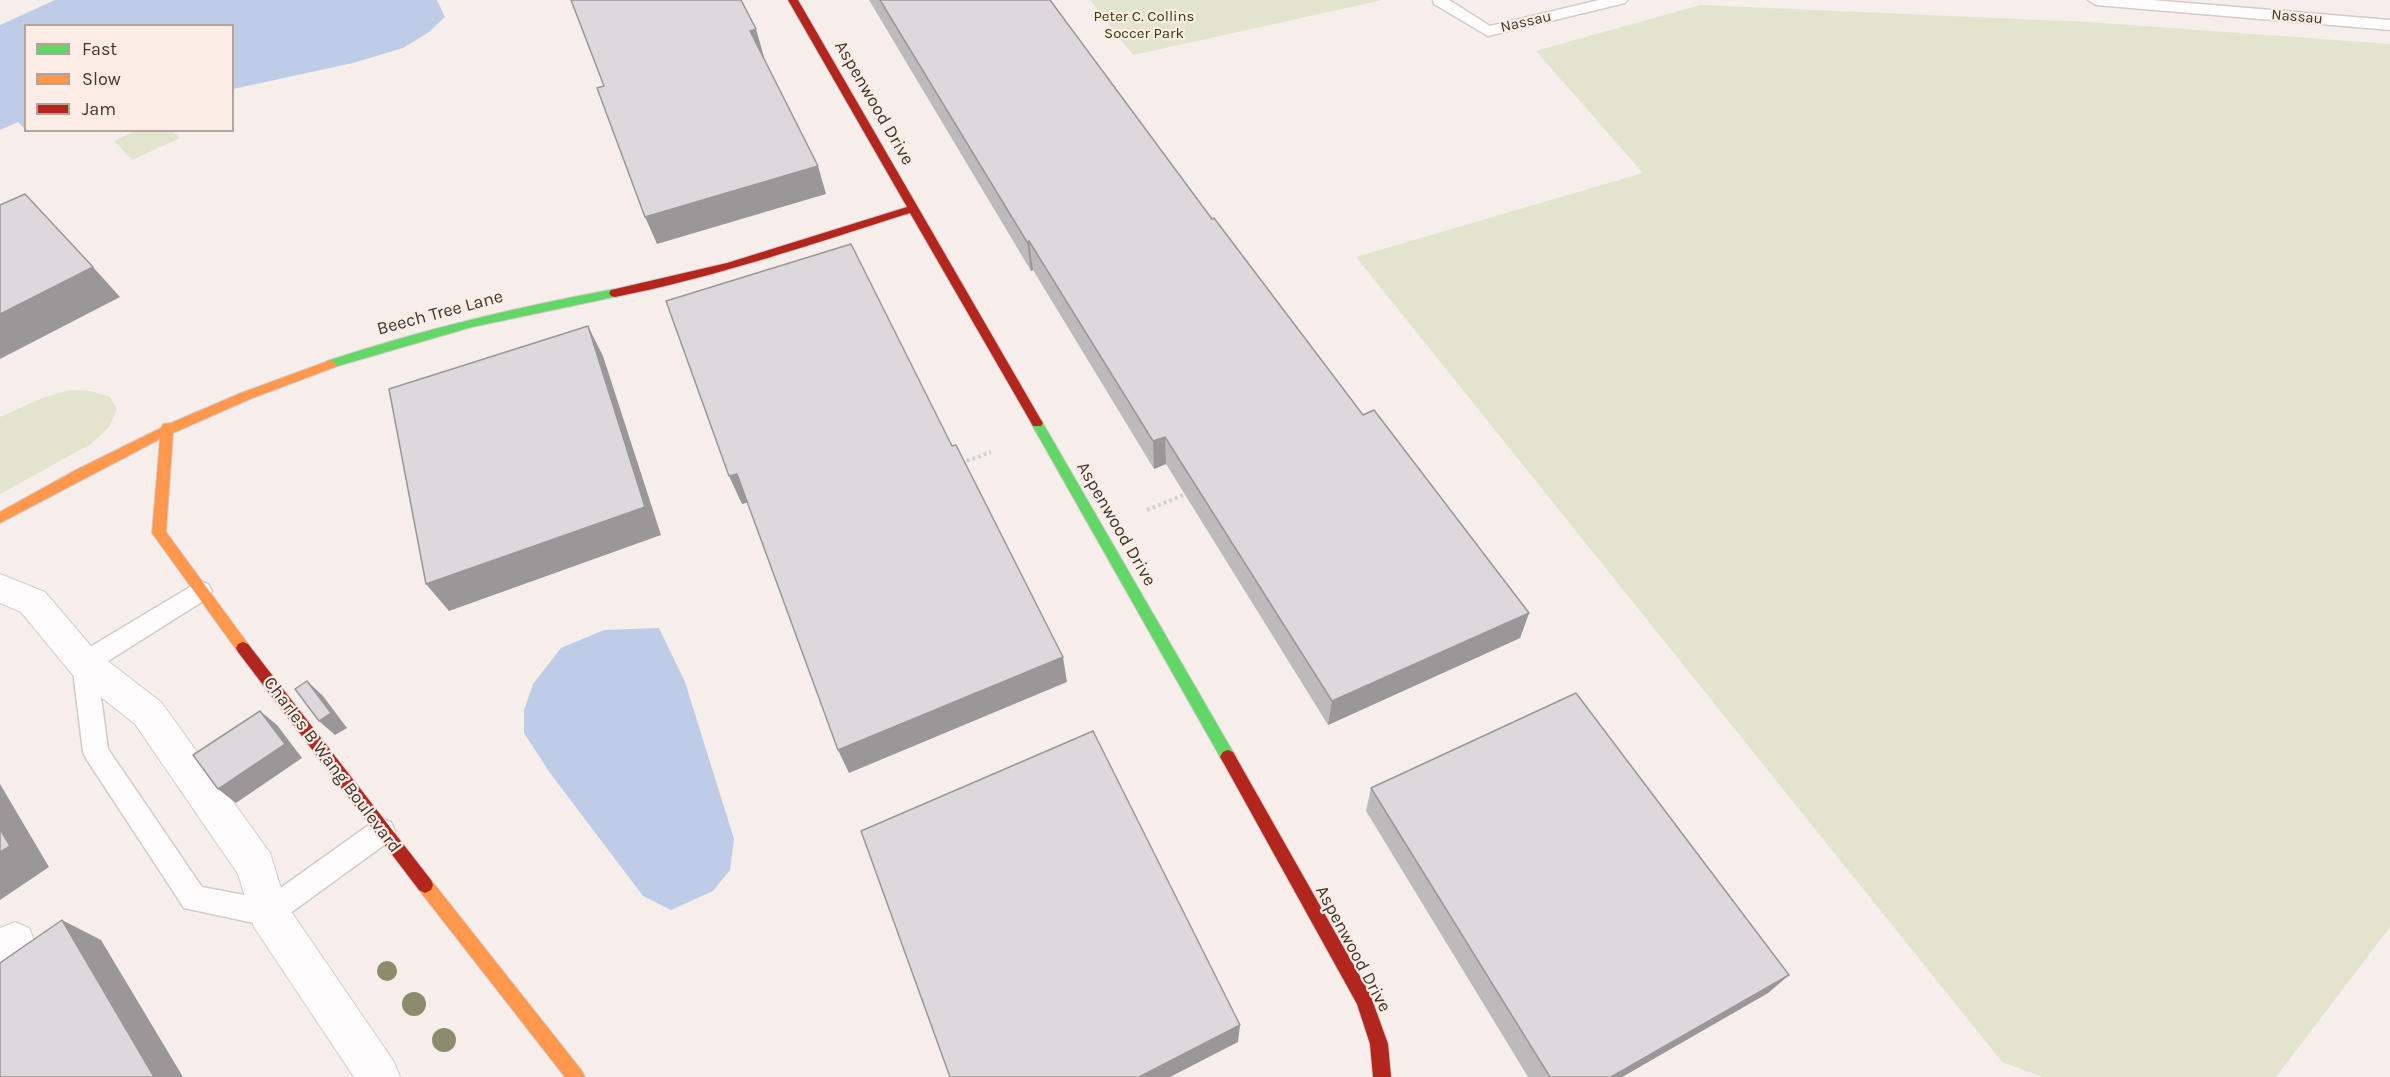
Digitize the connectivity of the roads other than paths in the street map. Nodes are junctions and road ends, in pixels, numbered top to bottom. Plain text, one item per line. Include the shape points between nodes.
1 (793, 0) edge
2 (1618, 0) edge
3 (2096, 0) edge
4 (1442, 1) edge
5 (2390, 25) edge
6 (914, 208) junction
7 (167, 427) junction
8 (0, 518) edge
9 (0, 588) edge
10 (200, 591) junction
11 (84, 663) junction
12 (382, 831) junction
13 (268, 913) junction
14 (379, 1077) edge
15 (576, 1077) edge
16 (1382, 1077) edge

1 - 6 street, Aspenwood Drive
2 - 4 lane, Nassau via 1488,31
3 - 5 lane, Nassau
6 - 7 street, Beech Tree Lane via 699,276 490,316 432,333 336,362
6 - 16 street, Aspenwood Drive via 1364,1000 1379,1044
7 - 8 street, Beech Tree Lane
7 - 10 street, Charles B Wang Boulevard via 159,533
9 - 11 street via 33,602
10 - 11 lane
10 - 12 street, Charles B Wang Boulevard
11 - 13 street via 148,714 256,866
11 - 13 lane via 96,752 194,899
12 - 13 lane
12 - 15 street, Charles B Wang Boulevard
13 - 14 street

